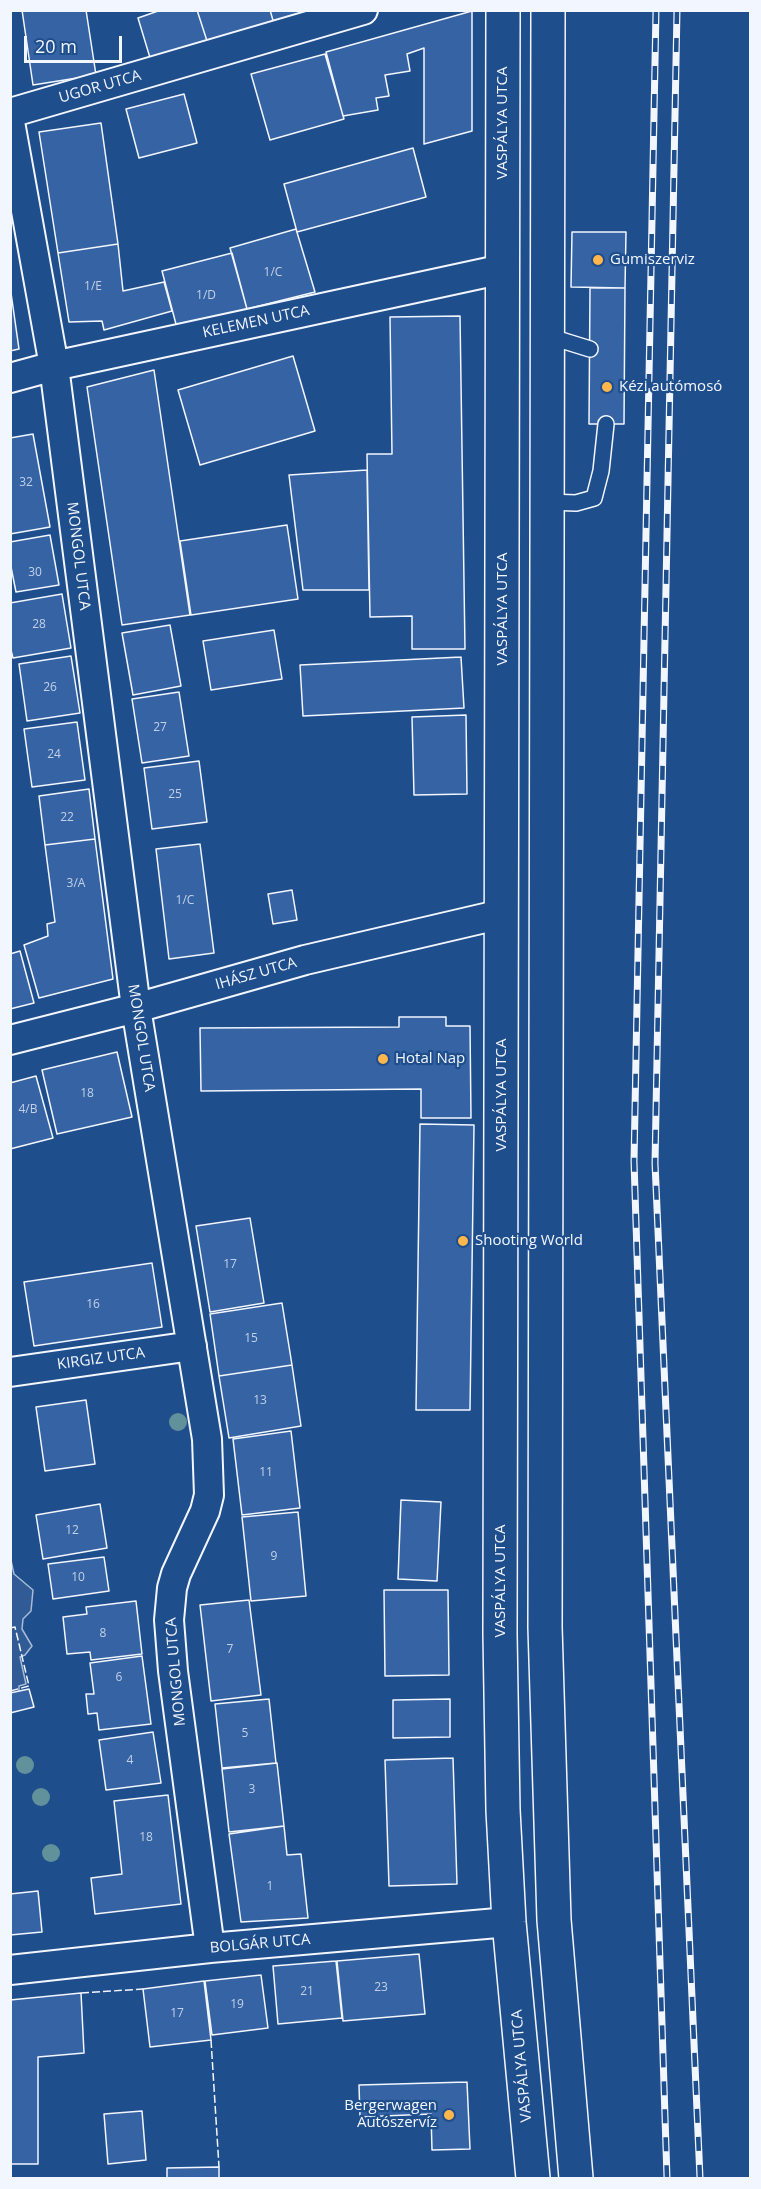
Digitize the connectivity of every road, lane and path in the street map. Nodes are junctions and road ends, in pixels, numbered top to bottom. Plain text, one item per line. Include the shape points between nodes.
1 (363, 10) edge
2 (503, 10) edge
3 (548, 10) edge
4 (10, 113) edge
5 (10, 122) edge
6 (547, 267) junction
7 (503, 268) junction
8 (548, 336) junction
9 (590, 349) dead end
10 (54, 366) junction
11 (10, 378) edge
12 (606, 424) dead end
13 (547, 502) junction
14 (502, 914) junction
15 (547, 915) junction
16 (136, 1008) junction
17 (10, 1040) edge
18 (192, 1346) junction
19 (10, 1372) edge
20 (554, 1920) junction
21 (509, 1922) junction
22 (210, 1948) junction
23 (10, 1970) edge
24 (569, 2096) junction
25 (525, 2099) junction
26 (533, 2178) edge
27 (576, 2178) edge

1 - 4 street, UGOR UTCA
2 - 7 main road, VASPÁLYA UTCA
3 - 6 main road
5 - 10 street, MONGOL UTCA
6 - 7 main road
6 - 8 main road
7 - 10 street, KELEMEN UTCA
7 - 14 main road, VASPÁLYA UTCA
8 - 9 lane
8 - 13 main road
10 - 11 street, KELEMEN UTCA
10 - 16 street, MONGOL UTCA
12 - 13 lane via 594,498 576,503
13 - 15 main road
14 - 15 main road
14 - 16 street, IHÁSZ UTCA via 305,960
14 - 21 main road, VASPÁLYA UTCA via 500,1635
15 - 20 main road via 545,1627
16 - 17 street, IHÁSZ UTCA
16 - 18 street, MONGOL UTCA
18 - 19 street, KIRGIZ UTCA
18 - 22 street, MONGOL UTCA via 207,1439 209,1495 174,1581 170,1620 173,1671
20 - 21 main road
20 - 24 main road
21 - 22 street, BOLGÁR UTCA
21 - 25 main road, VASPÁLYA UTCA
22 - 23 street, BOLGÁR UTCA
24 - 25 main road
24 - 27 main road
25 - 26 main road, VASPÁLYA UTCA

